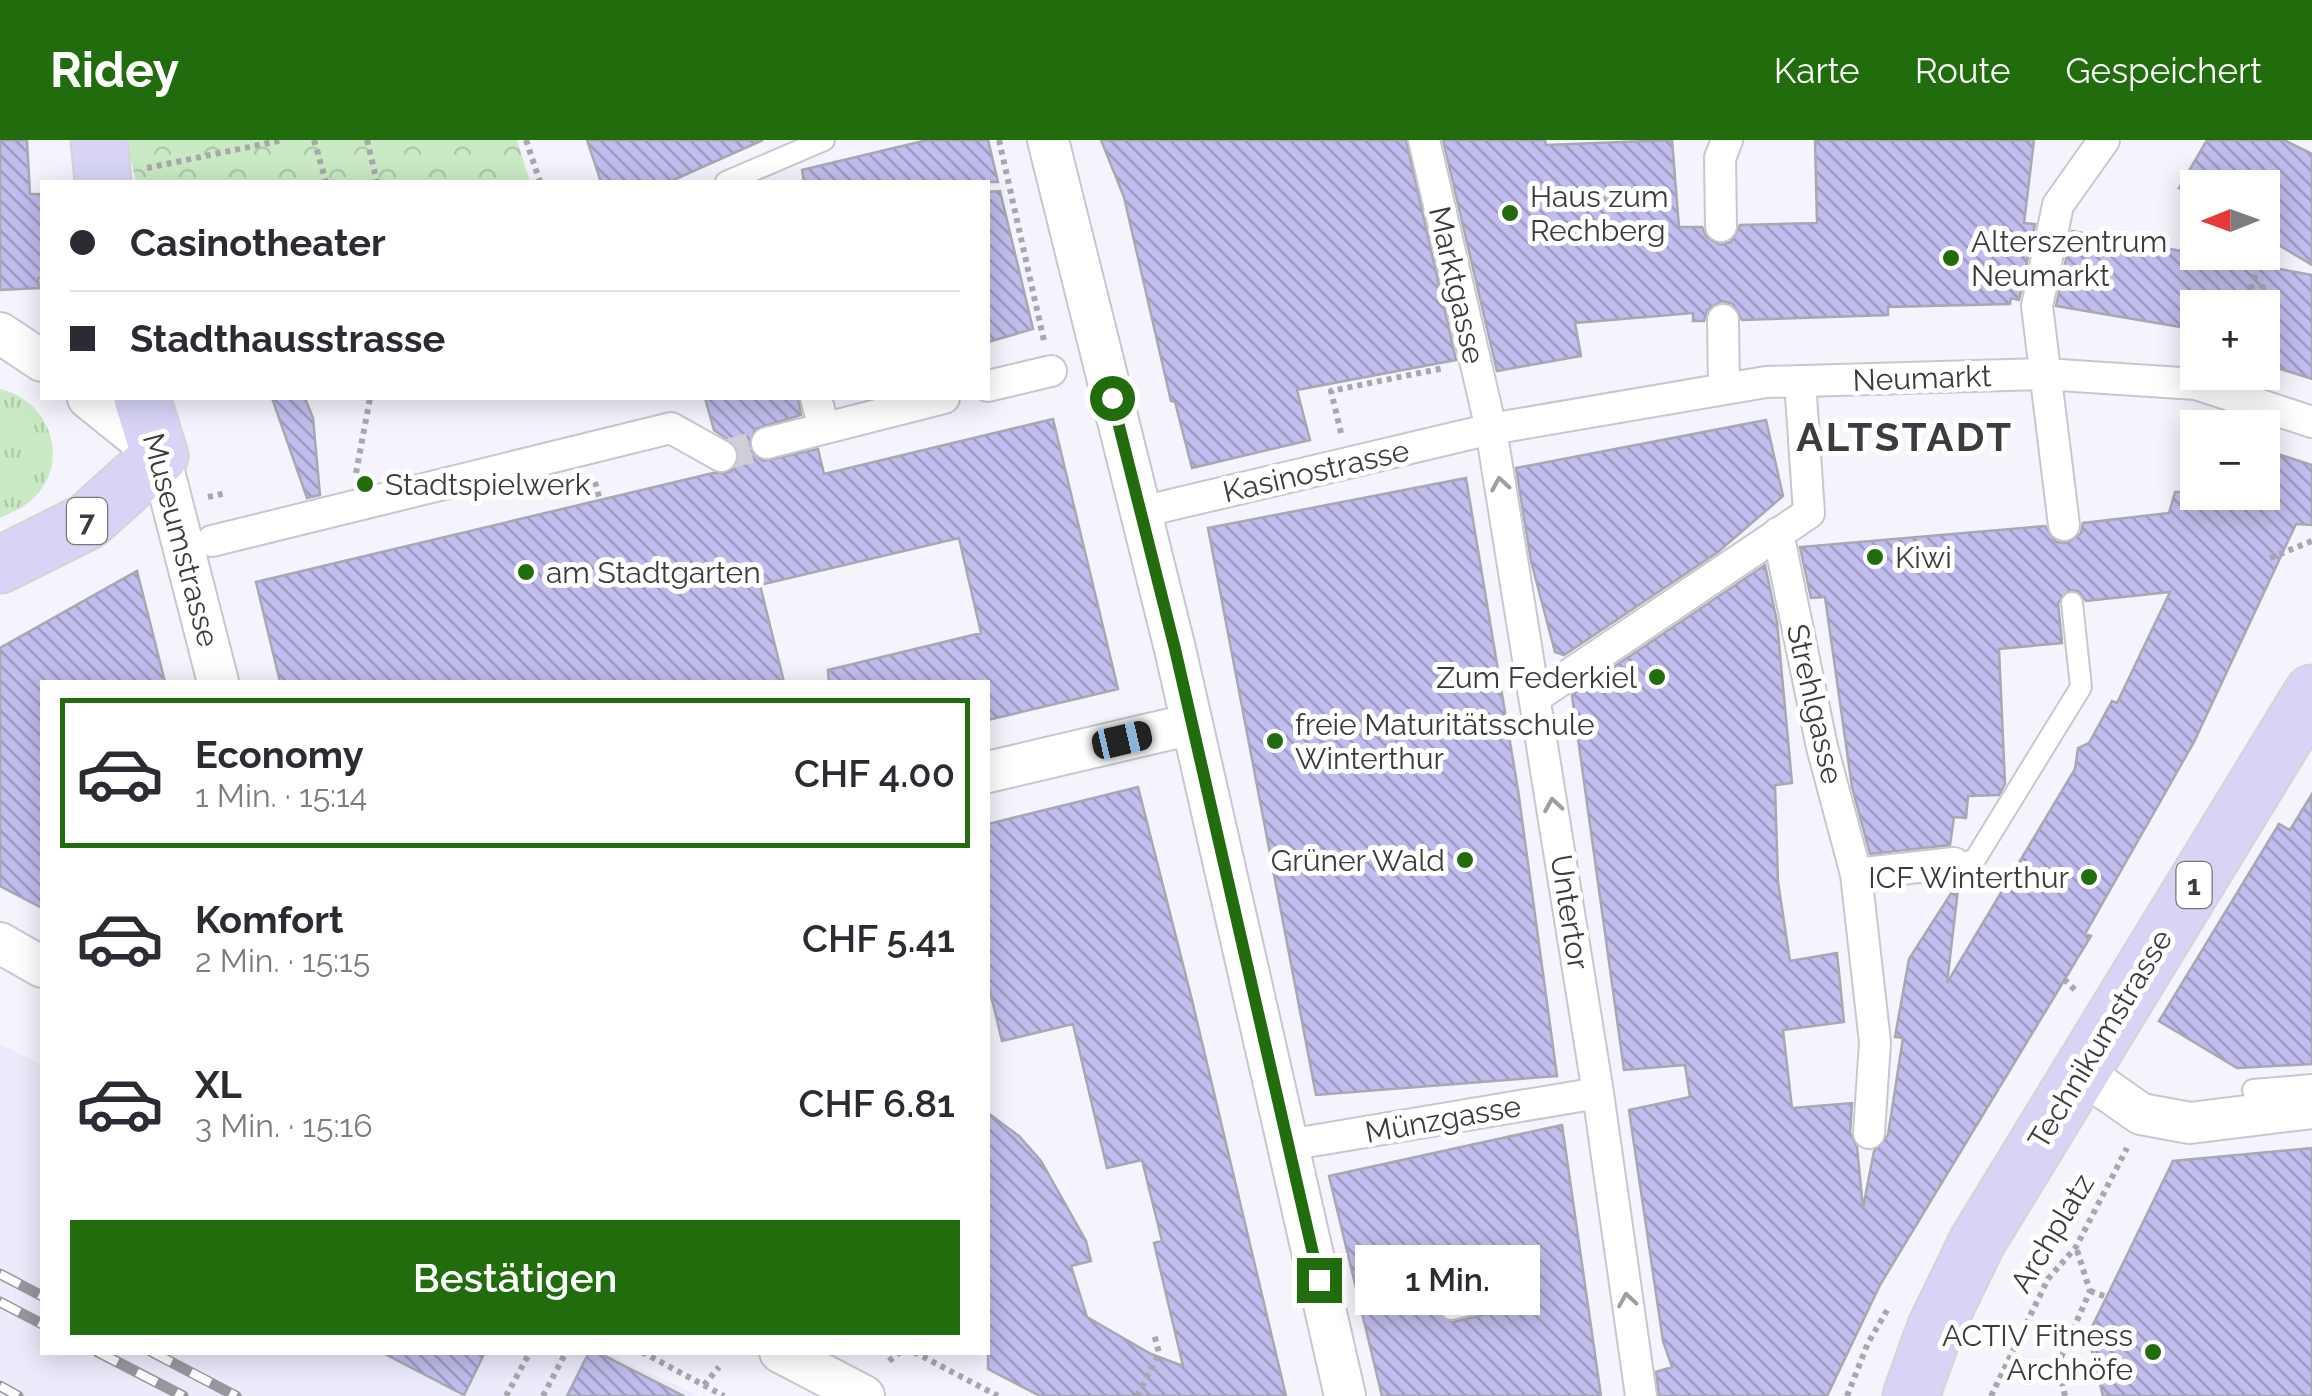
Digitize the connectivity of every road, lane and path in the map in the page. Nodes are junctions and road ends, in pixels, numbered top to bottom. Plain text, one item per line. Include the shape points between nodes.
1 (282, 140) edge
2 (314, 140) edge
3 (367, 140) edge
4 (526, 140) edge
5 (824, 140) edge
6 (999, 140) edge
7 (1048, 140) edge
8 (1424, 140) edge
9 (1727, 140) edge
10 (2104, 140) edge
11 (101, 166) edge
12 (325, 180) edge
13 (377, 180) edge
14 (539, 180) edge
15 (731, 180) edge
16 (1721, 226) dead end
17 (2256, 273) dead end
18 (2264, 282) dead end
19 (2250, 290) edge
20 (2261, 290) edge
21 (1723, 320) dead end
22 (0, 334) edge
23 (40, 360) edge
24 (1437, 370) dead end
25 (1051, 372) joint
26 (2044, 374) junction
27 (1800, 381) junction
28 (990, 386) edge
29 (1724, 389) junction
30 (90, 400) edge
31 (143, 400) edge
32 (370, 400) edge
33 (817, 400) edge
34 (936, 400) edge
35 (2312, 422) edge
36 (824, 428) junction
37 (1490, 430) junction
38 (768, 444) tunnel mouth
39 (160, 456) junction
40 (721, 456) dead end
41 (1348, 463) junction
42 (351, 504) junction
43 (1142, 512) junction
44 (2064, 525) dead end
45 (1785, 528) junction
46 (212, 541) dead end
47 (2312, 542) edge
48 (2270, 558) dead end
49 (0, 565) edge
50 (2072, 602) dead end
51 (217, 680) edge
52 (2312, 693) edge
53 (1536, 698) junction
54 (1192, 724) junction
55 (990, 772) edge
56 (1954, 863) joint
57 (1856, 874) junction
58 (0, 943) edge
59 (40, 966) edge
60 (2081, 1072) junction
61 (2312, 1085) edge
62 (2253, 1090) dead end
63 (1598, 1093) junction
64 (2312, 1108) edge
65 (2190, 1124) junction
66 (2312, 1128) edge
67 (1869, 1133) dead end
68 (1288, 1145) junction
69 (2127, 1148) dead end
70 (2076, 1247) junction
71 (2090, 1291) junction
72 (1501, 1297) dead end
73 (2107, 1297) dead end
74 (1451, 1308) dead end
75 (1154, 1334) dead end
76 (528, 1355) edge
77 (564, 1355) edge
78 (647, 1355) edge
79 (786, 1355) edge
80 (896, 1355) edge
81 (919, 1355) edge
82 (889, 1361) dead end
83 (719, 1367) dead end
84 (704, 1386) junction
85 (984, 1393) edge
86 (506, 1396) edge
87 (544, 1396) edge
88 (724, 1396) edge
89 (864, 1396) edge
90 (998, 1396) edge
91 (1137, 1396) edge
92 (1345, 1396) edge
93 (1642, 1396) edge
94 (1911, 1396) edge
95 (1991, 1396) edge
96 (2066, 1396) edge

1 - 11 path via 192,161
2 - 12 path
3 - 13 path
4 - 14 path
5 - 15 lane
6 - 25 path
7 - 43 street
8 - 37 street, Marktgasse
9 - 16 street via 1720,158
10 - 26 street via 2058,205 2037,306
17 - 19 path
18 - 20 path
21 - 29 street
22 - 23 street
24 - 41 path via 1331,391
25 - 28 street
26 - 27 street, Neumarkt
26 - 35 street, Neumarkt via 2196,384
26 - 44 street
27 - 29 street, Neumarkt
27 - 45 street via 1808,513
29 - 37 street, Neumarkt
30 - 39 street
31 - 39 main road, Museumstrasse
32 - 42 path
33 - 36 street
34 - 36 street
36 - 38 street
37 - 41 street, Kasinostrasse
53 -> 37 street, Untertor
39 - 49 main road, 7 via 88,521
39 - 51 street, Museumstrasse
40 - 42 street via 671,428
41 - 43 street, Kasinostrasse
42 - 46 street
43 - 54 street
45 - 53 street
45 - 57 street, Strehlgasse via 1822,747
47 - 48 path
50 - 56 lane via 2081,688 1974,861
52 - 60 main road, Technikumstrasse / 1
63 -> 53 street, Untertor
54 - 55 street
54 - 68 street
56 - 57 street
57 - 67 street, Strehlgasse via 1876,1042
58 - 59 street
60 - 65 street via 2141,1114
60 - 94 main road, Technikumstrasse / 1 via 1969,1256
61 - 62 lane
63 - 68 street, Münzgasse
93 -> 63 street, Untertor
64 - 65 street
65 - 66 lane via 2245,1134
68 - 92 street
69 - 70 path, Archplatz
70 - 71 path
70 - 95 path, Archplatz via 2048,1279
71 - 73 path, Archplatz
71 - 96 path via 2058,1364
72 - 74 lane
75 - 91 path via 1159,1353
76 - 86 path
77 - 87 path
78 - 84 path
79 - 89 street
80 - 82 path
81 - 85 path
83 - 84 path
84 - 88 path
85 - 90 path

